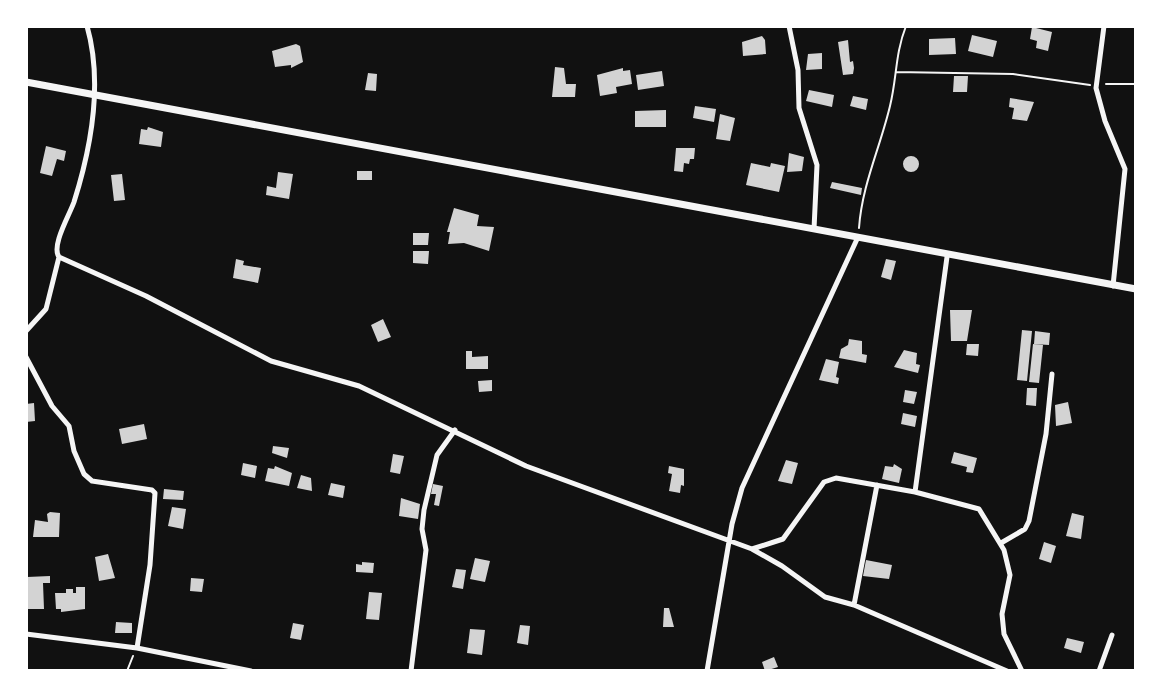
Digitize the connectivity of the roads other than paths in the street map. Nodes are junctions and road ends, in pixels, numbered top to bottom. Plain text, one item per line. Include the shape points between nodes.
1 (87, 26) edge
2 (789, 26) edge
3 (1104, 26) edge
4 (26, 82) edge
5 (93, 95) junction
6 (814, 229) junction
7 (858, 237) junction
8 (59, 257) junction
9 (947, 257) junction
10 (1113, 286) junction
11 (1136, 289) edge
12 (26, 331) edge
13 (26, 356) edge
14 (1052, 374) dead end
15 (456, 430) junction
16 (877, 485) junction
17 (915, 492) junction
18 (730, 543) junction
19 (1001, 543) junction
20 (752, 549) junction
21 (854, 605) junction
22 (26, 634) edge
23 (1112, 635) dead end
24 (137, 648) junction
25 (251, 671) edge
26 (411, 671) edge
27 (708, 671) edge
28 (1007, 671) edge
29 (1022, 671) edge
30 (1099, 671) edge

1 - 5 street
2 - 6 street via 798,70 799,108 817,165
3 - 10 street via 1096,84 1125,169
4 - 5 street
5 - 6 street
5 - 8 street via 85,163 56,248
6 - 7 street
7 - 9 street
7 - 18 street via 742,488
8 - 12 street via 46,309
8 - 15 street via 271,361 337,378
9 - 10 street
9 - 17 street
10 - 11 street
13 - 24 street via 52,406 69,426 84,474 92,481 155,493
14 - 19 street via 1029,521 1025,529
15 - 18 street via 526,467
15 - 26 street via 438,455 424,510 426,550
16 - 17 street
16 - 20 street via 824,482 783,538
16 - 21 street
17 - 19 street via 979,509
18 - 20 street
18 - 27 street
19 - 29 street via 1010,575 1002,614 1004,634
20 - 21 street via 825,597
21 - 28 street
22 - 24 street
23 - 30 street
24 - 25 street

